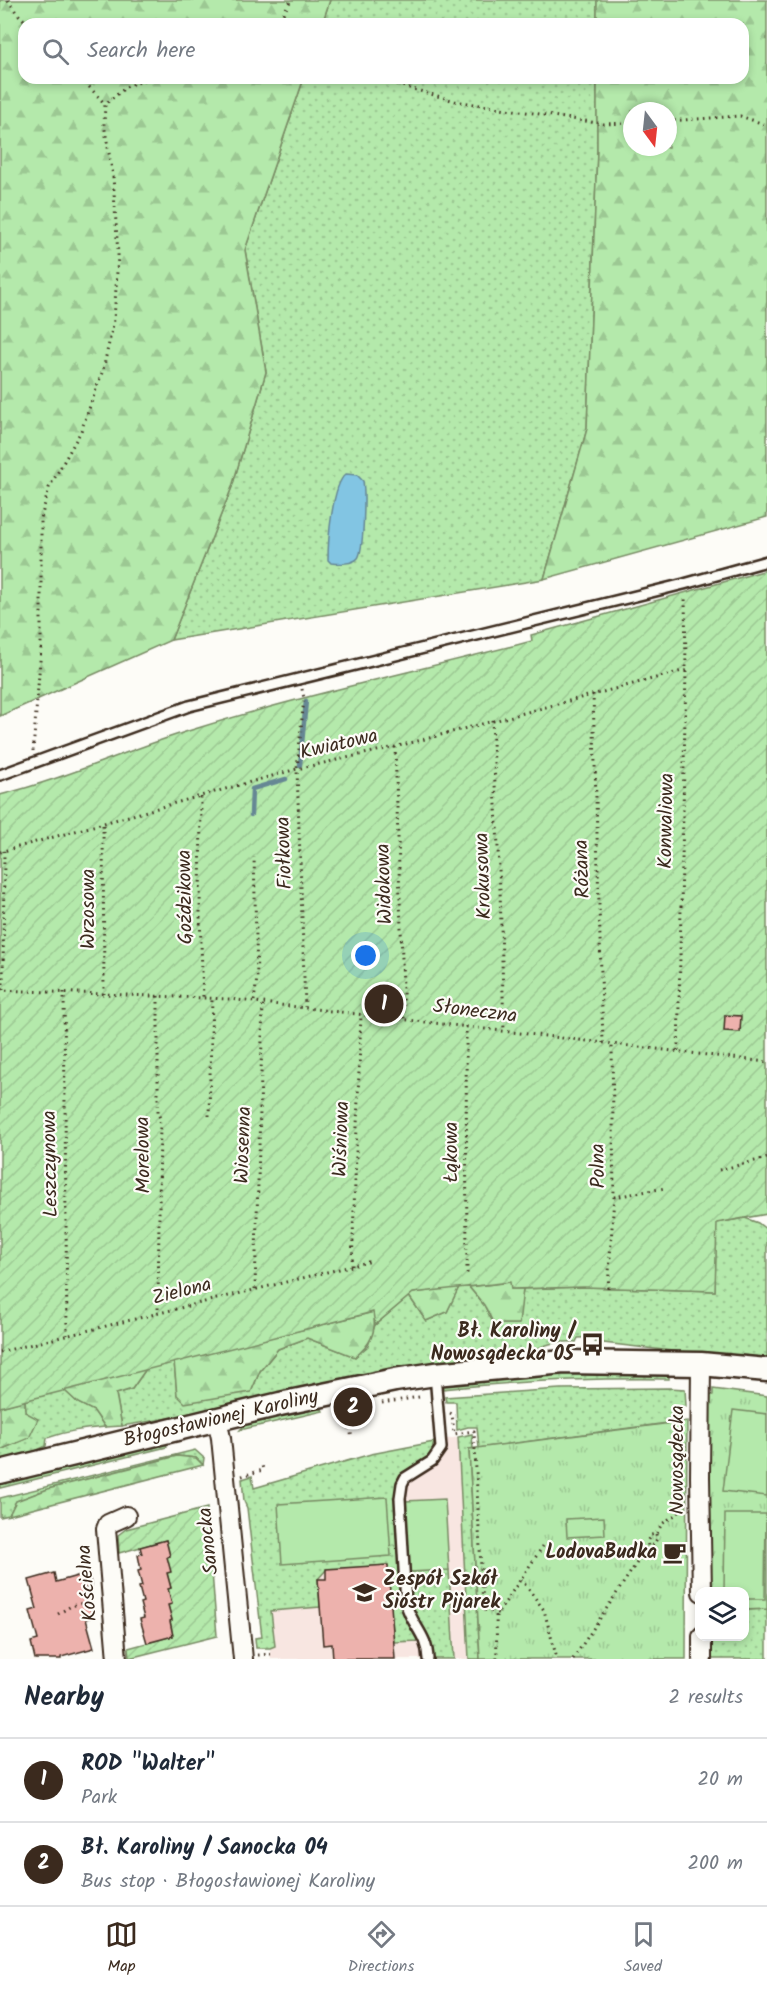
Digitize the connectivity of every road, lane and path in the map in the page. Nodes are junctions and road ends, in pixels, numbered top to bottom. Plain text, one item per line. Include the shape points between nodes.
1 (8, 0) edge
2 (291, 0) edge
3 (22, 18) edge
4 (280, 18) edge
5 (87, 84) edge
6 (134, 84) edge
7 (395, 84) edge
8 (105, 104) junction
9 (677, 120) edge
10 (623, 123) edge
11 (767, 124) edge
12 (767, 561) edge
13 (685, 592) dead end
14 (686, 670) junction
15 (593, 694) junction
16 (304, 698) dead end
17 (492, 720) junction
18 (395, 747) junction
19 (32, 764) junction
20 (297, 770) junction
21 (0, 775) edge
22 (201, 797) junction
23 (103, 825) junction
24 (2, 851) edge
25 (254, 857) dead end
26 (2, 990) edge
27 (64, 992) junction
28 (105, 994) junction
29 (158, 996) junction
30 (203, 998) junction
31 (212, 998) junction
32 (254, 1002) junction
33 (264, 1003) junction
34 (305, 1007) junction
35 (361, 1014) junction
36 (404, 1019) junction
37 (466, 1026) junction
38 (504, 1031) junction
39 (603, 1043) junction
40 (612, 1044) junction
41 (678, 1051) junction
42 (767, 1062) edge
43 (208, 1116) dead end
44 (767, 1158) edge
45 (719, 1170) dead end
46 (665, 1188) dead end
47 (614, 1197) junction
48 (372, 1261) dead end
49 (352, 1266) junction
50 (467, 1278) dead end
51 (608, 1288) dead end
52 (255, 1289) junction
53 (158, 1313) junction
54 (68, 1335) junction
55 (0, 1352) edge
56 (701, 1364) junction
57 (767, 1370) edge
58 (436, 1384) junction
59 (379, 1404) dead end
60 (357, 1408) dead end
61 (346, 1410) junction
62 (336, 1412) dead end
63 (452, 1414) dead end
64 (217, 1419) junction
65 (352, 1438) dead end
66 (262, 1465) dead end
67 (0, 1472) edge
68 (240, 1476) dead end
69 (688, 1506) dead end
70 (126, 1516) dead end
71 (543, 1546) dead end
72 (520, 1580) junction
73 (702, 1587) edge
74 (101, 1598) dead end
75 (498, 1613) junction
76 (58, 1614) dead end
77 (702, 1641) edge
78 (271, 1654) dead end
79 (251, 1657) edge
80 (117, 1659) edge
81 (428, 1659) edge
82 (497, 1659) edge
83 (557, 1659) edge
84 (573, 1659) edge
85 (702, 1659) edge

1 - 3 path
2 - 4 path
5 - 8 path
6 - 8 path
7 - 10 path via 455,101 604,124
8 - 19 path via 118,255 114,320 103,370 81,431 49,488 41,518 41,648
9 - 11 path via 740,116
12 - 19 lane via 189,706
13 - 14 path, Konwaliowa
14 - 15 path, Kwiatowa
14 - 41 path, Konwaliowa
15 - 17 path, Kwiatowa
15 - 39 path, Różana
16 - 20 path, Fiołkowa
17 - 18 path, Kwiatowa
17 - 38 path, Krokusowa
18 - 20 path, Kwiatowa
18 - 36 path, Widokowa
19 - 21 lane
20 - 22 path, Kwiatowa
20 - 34 path, Fiołkowa
22 - 23 path, Kwiatowa
22 - 30 path, Goździkowa
23 - 24 path, Kwiatowa
23 - 28 path, Wrzosowa
24 - 26 path
25 - 32 path
26 - 27 path, Słoneczna
27 - 28 path, Słoneczna
27 - 54 path, Leszczynowa
28 - 29 path, Słoneczna
29 - 30 path, Słoneczna
29 - 53 path, Morelowa
30 - 31 path, Słoneczna
31 - 32 path, Słoneczna
31 - 43 path
32 - 33 path, Słoneczna
33 - 34 path, Słoneczna
33 - 52 path, Wiosenna
34 - 35 path, Słoneczna
35 - 36 path, Słoneczna
35 - 49 path, Wiśniowa
36 - 37 path, Słoneczna
37 - 38 path, Słoneczna
37 - 50 path, Łąkowa
38 - 39 path, Słoneczna
39 - 40 path, Słoneczna
40 - 41 path, Słoneczna
40 - 47 path, Polna
41 - 42 path, Słoneczna
44 - 45 path
46 - 47 path
47 - 51 path, Polna
48 - 49 path, Zielona
49 - 52 path, Zielona
52 - 53 path, Zielona
53 - 54 path, Zielona
54 - 55 path, Zielona
56 - 57 street, Błogosławionej Karoliny
56 - 58 street, Błogosławionej Karoliny via 564,1362
56 - 73 street, Nowosądecka
58 - 59 path
58 - 64 street, Błogosławionej Karoliny via 351,1389
58 - 81 lane via 441,1448 432,1461 405,1478 400,1498 406,1604 426,1641
60 - 61 path
61 - 62 path
61 - 65 path
63 - 75 path via 454,1434 474,1431 483,1607
64 - 67 street, Błogosławionej Karoliny
64 - 79 street, Sanocka
66 - 68 path via 263,1470
69 - 84 path via 662,1524 657,1539 648,1546
70 - 80 street, Kościelna via 106,1528
71 - 72 path
72 - 75 path
72 - 83 path via 544,1610
74 - 76 path via 71,1605
75 - 82 path
77 - 85 street
78 - 79 path

